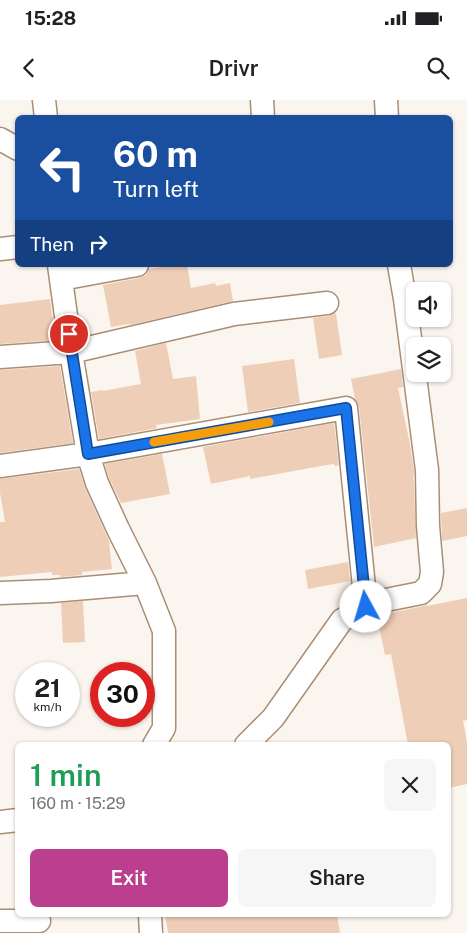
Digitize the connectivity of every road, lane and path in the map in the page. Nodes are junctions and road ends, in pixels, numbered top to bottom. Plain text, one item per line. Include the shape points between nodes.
1 (44, 100) edge
2 (262, 100) edge
3 (386, 100) edge
4 (46, 115) edge
5 (263, 115) edge
6 (387, 115) edge
7 (0, 139) edge
8 (15, 147) edge
9 (15, 247) edge
10 (0, 249) edge
11 (115, 267) edge
12 (399, 267) edge
13 (60, 272) edge
14 (327, 302) dead end
15 (71, 352) junction
16 (0, 357) edge
17 (88, 454) junction
18 (0, 466) edge
19 (145, 583) junction
20 (0, 593) edge
21 (366, 607) junction
22 (156, 742) edge
23 (249, 742) edge
24 (15, 820) edge
25 (0, 822) edge
26 (150, 917) edge
27 (0, 920) edge
28 (38, 923) edge
29 (151, 933) edge

1 - 4 street
2 - 5 street
3 - 6 street
7 - 8 street
9 - 10 street
11 - 13 street
12 - 21 street via 427,470 432,572 430,584 421,593
13 - 15 street
14 - 15 street via 234,314
15 - 16 street
15 - 17 street
17 - 18 street
17 - 19 street via 97,483
17 - 21 street via 346,408
19 - 20 street
19 - 22 street via 164,631 164,728
21 - 23 street via 342,620 273,718
24 - 25 street
26 - 29 street
27 - 28 street

